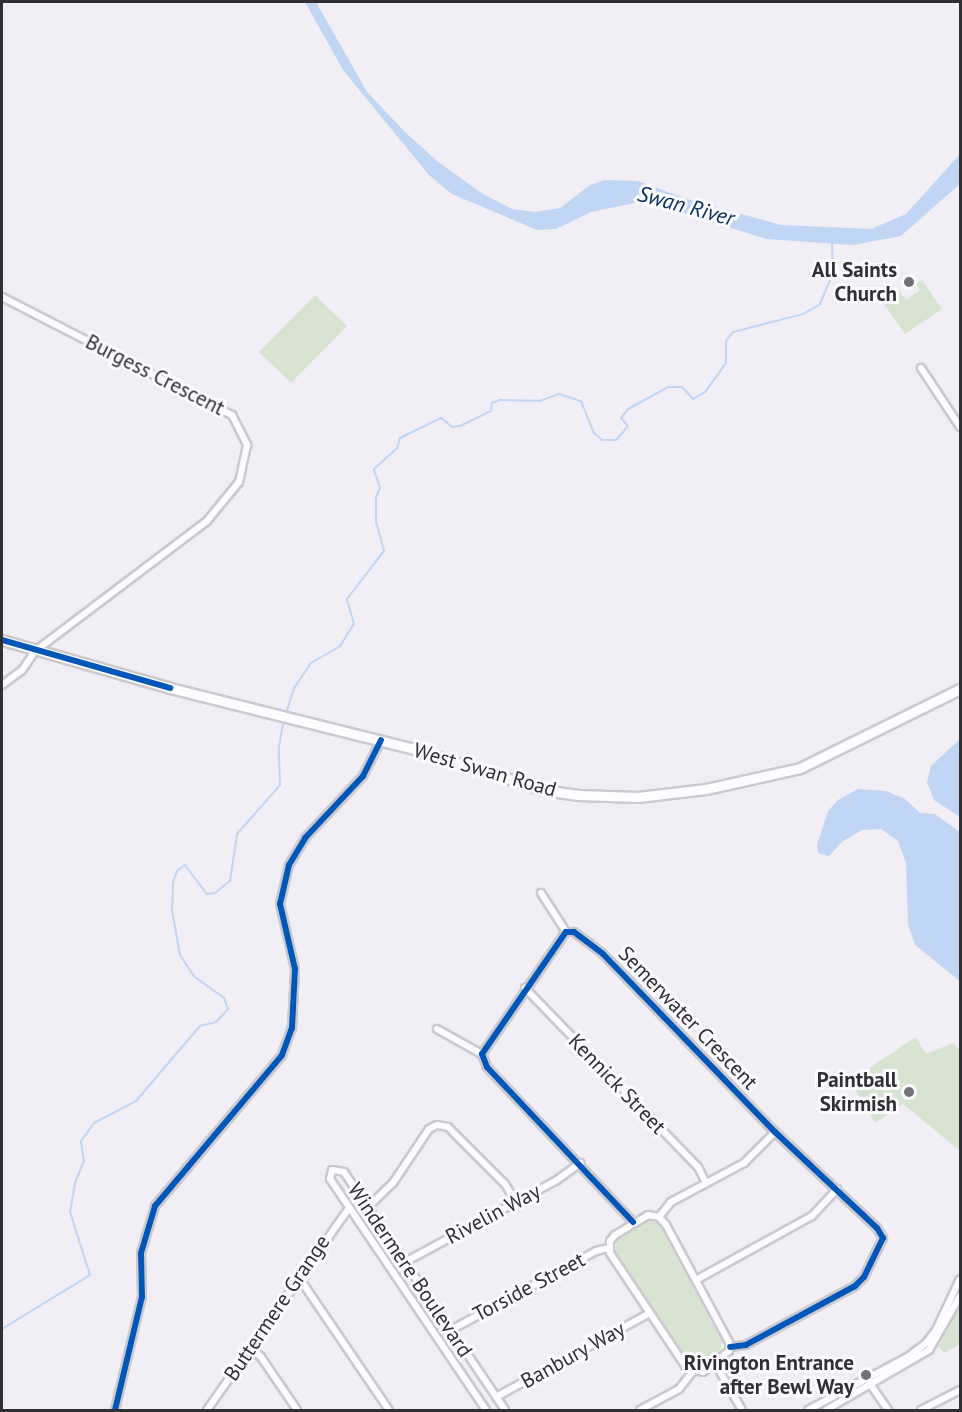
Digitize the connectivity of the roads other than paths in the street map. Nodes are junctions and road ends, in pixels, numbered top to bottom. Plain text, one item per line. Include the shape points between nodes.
1 (2, 297) edge
2 (921, 368) dead end
3 (960, 427) edge
4 (2, 640) edge
5 (35, 651) junction
6 (2, 685) edge
7 (960, 689) edge
8 (381, 740) junction
9 (540, 893) dead end
10 (566, 932) junction
11 (525, 988) junction
12 (437, 1029) dead end
13 (482, 1054) junction
14 (775, 1132) junction
15 (580, 1163) junction
16 (706, 1183) junction
17 (837, 1190) junction
18 (516, 1202) junction
19 (368, 1207) junction
20 (350, 1208) junction
21 (659, 1217) junction
22 (633, 1222) junction
23 (608, 1248) junction
24 (405, 1262) junction
25 (297, 1279) junction
26 (696, 1280) junction
27 (960, 1281) edge
28 (960, 1296) edge
29 (650, 1313) junction
30 (451, 1330) junction
31 (730, 1347) junction
32 (250, 1348) junction
33 (715, 1363) junction
34 (693, 1371) junction
35 (867, 1379) junction
36 (871, 1386) junction
37 (960, 1390) edge
38 (496, 1397) junction
39 (115, 1410) edge
40 (207, 1410) edge
41 (297, 1410) edge
42 (389, 1410) edge
43 (486, 1410) edge
44 (505, 1410) edge
45 (640, 1410) edge
46 (742, 1410) edge
47 (808, 1410) edge
48 (826, 1410) edge
49 (888, 1410) edge
50 (921, 1410) edge

1 - 5 street, Burgess Crescent via 232,415 247,445 239,482 207,521
2 - 3 street
4 - 5 main road, West Swan Road
5 - 6 street, Burgess Crescent via 22,670
5 - 8 main road, West Swan Road
7 - 8 main road, West Swan Road via 800,768 706,789 638,797 543,790
8 - 39 street via 363,776 305,838 289,865 280,904 295,969 292,1028 282,1055 155,1206 141,1253 142,1297
9 - 10 street
10 - 11 street
10 - 14 street, Semerwater Crescent via 574,932 603,954
11 - 13 street
11 - 16 street, Kennick Street via 698,1167
12 - 13 street
13 - 15 street via 487,1067
14 - 16 street via 744,1163
14 - 17 street, Semerwater Crescent
15 - 18 street, Rivelin Way
15 - 22 street
16 - 21 street via 671,1202
17 - 26 street via 812,1216
17 - 31 street, Semerwater Crescent via 883,1238 864,1277 855,1286 746,1345
18 - 19 street via 505,1184 448,1127 437,1125 429,1130 393,1183
18 - 24 street, Rivelin Way
19 - 20 street, Windermere Boulevard via 344,1172 332,1170 330,1179
19 - 24 street, Windermere Boulevard
20 - 25 street, Buttermere Grange
20 - 43 street, Windermere Boulevard
21 - 22 street via 648,1215
21 - 26 street
22 - 23 street via 615,1235
23 - 29 street
23 - 30 street, Torside Street
24 - 30 street, Windermere Boulevard
25 - 32 street, Buttermere Grange
25 - 42 street
26 - 31 street
27 - 35 street via 926,1343
28 - 36 street via 929,1350
29 - 34 street
29 - 38 street, Banbury Way
30 - 38 street, Windermere Boulevard
31 - 33 street
32 - 40 street, Buttermere Grange
32 - 41 street via 261,1357
33 - 34 street via 703,1372
33 - 46 street
34 - 45 street via 678,1389
35 - 36 street
35 - 47 street
36 - 48 street
36 - 49 street
37 - 50 street
38 - 44 street, Windermere Boulevard

